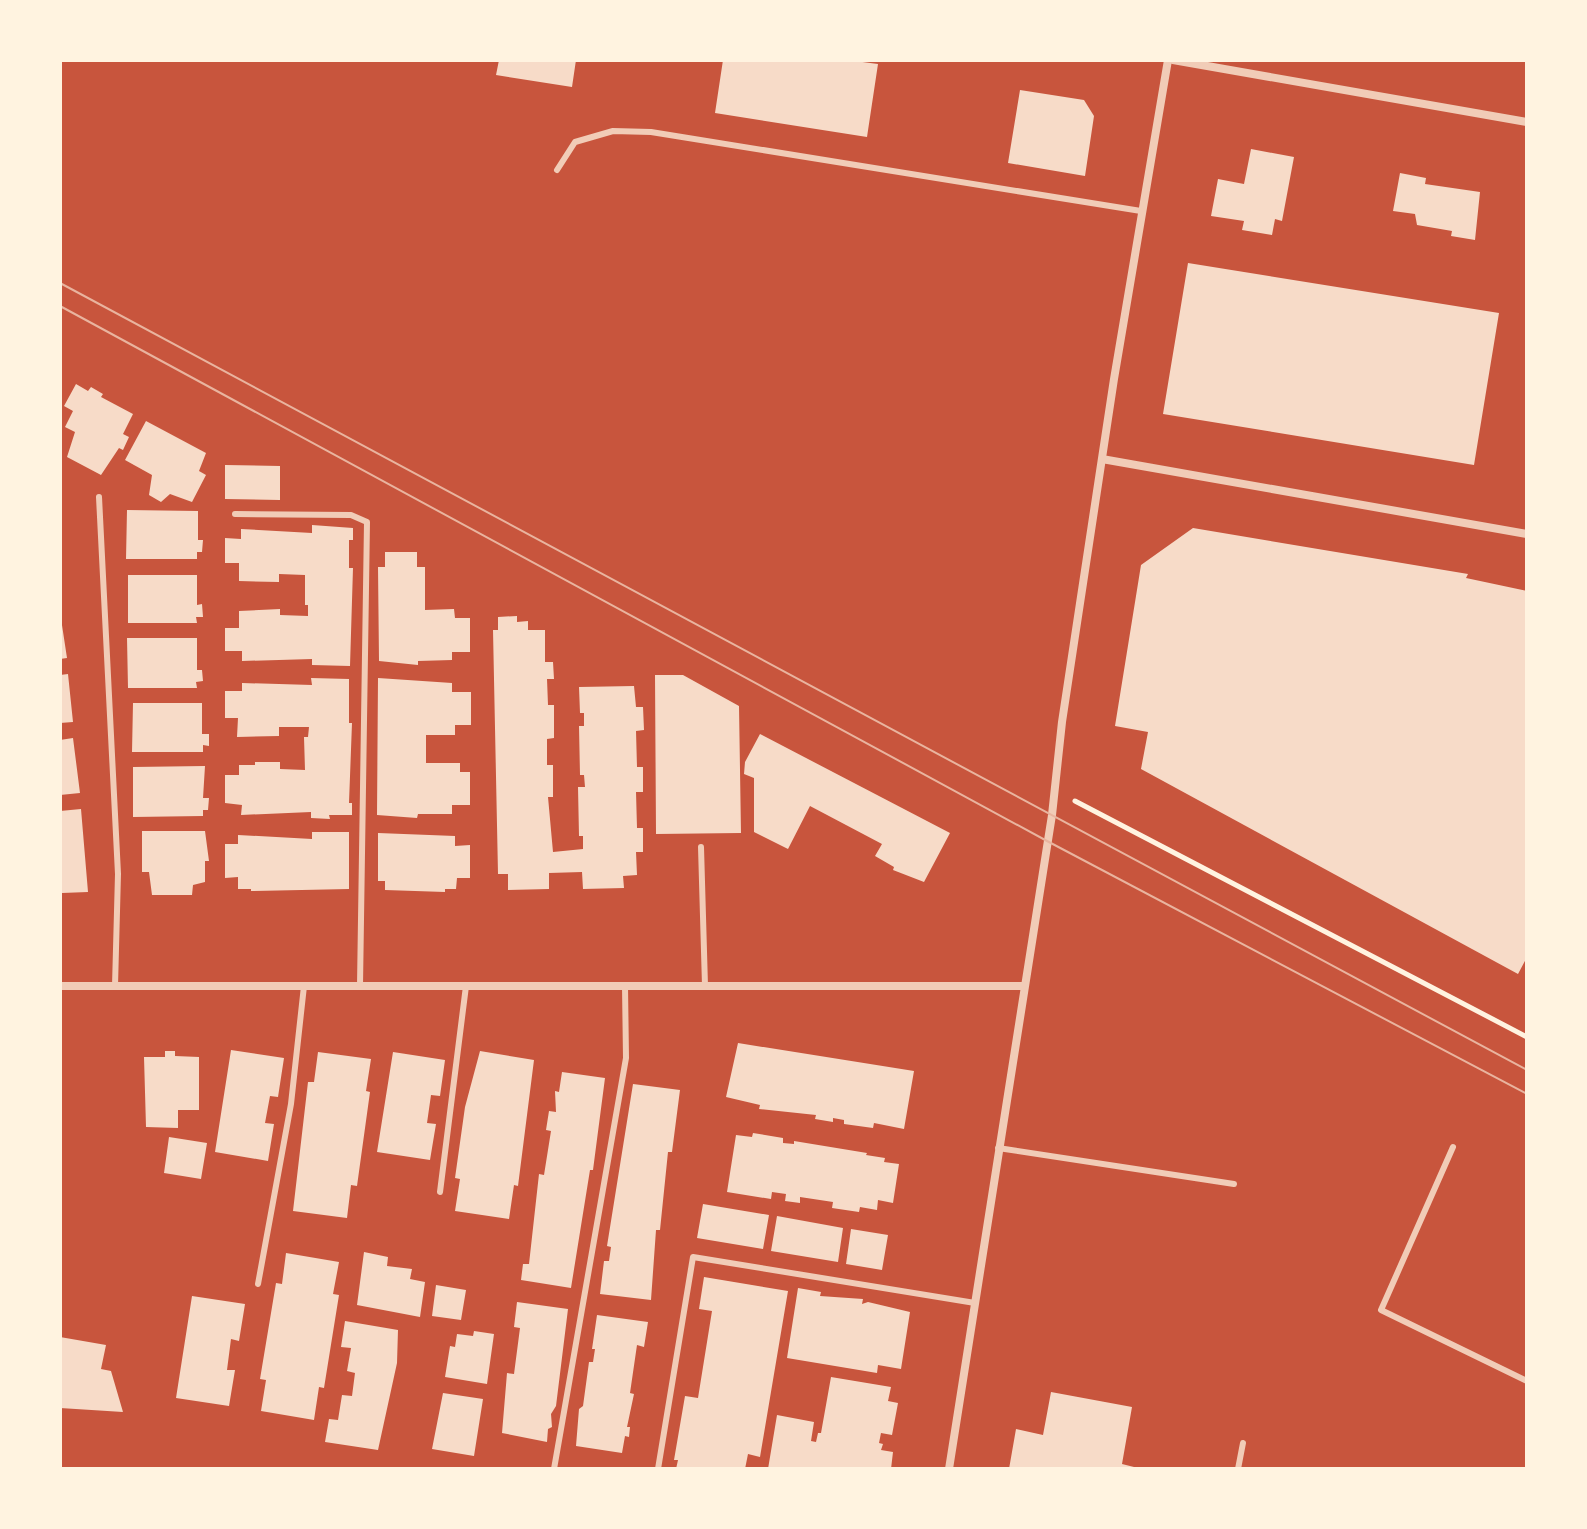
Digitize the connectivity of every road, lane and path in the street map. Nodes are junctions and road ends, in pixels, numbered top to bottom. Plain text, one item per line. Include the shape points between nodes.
1 (1170, 60) edge
2 (1527, 122) edge
3 (557, 170) dead end
4 (1141, 211) junction
5 (1102, 459) junction
6 (99, 497) dead end
7 (235, 514) dead end
8 (1527, 534) edge
9 (1075, 801) dead end
10 (701, 847) dead end
11 (60, 986) edge
12 (115, 986) junction
13 (304, 986) junction
14 (360, 986) junction
15 (466, 986) junction
16 (625, 986) junction
17 (705, 986) junction
18 (1024, 986) junction
19 (1527, 1037) edge
20 (1453, 1147) dead end
21 (998, 1148) junction
22 (1234, 1184) dead end
23 (440, 1192) dead end
24 (258, 1284) dead end
25 (975, 1303) junction
26 (1527, 1381) edge
27 (1243, 1443) dead end
28 (554, 1469) edge
29 (658, 1469) edge
30 (949, 1469) edge
31 (1238, 1469) edge

1 - 2 street
1 - 4 street
3 - 4 lane via 575,142 613,131 651,132
4 - 5 street
5 - 8 street
5 - 18 street
6 - 12 lane via 118,874
7 - 14 lane via 351,515 367,522
9 - 19 path
10 - 17 lane
11 - 12 street
12 - 13 street
13 - 14 street
13 - 24 lane via 291,1104
14 - 15 street
15 - 16 street
15 - 23 lane
16 - 17 street
16 - 28 lane via 626,1058
17 - 18 street
18 - 21 street
20 - 26 lane via 1381,1310
21 - 22 lane
21 - 25 street
25 - 29 lane via 693,1257
25 - 30 street
27 - 31 lane

